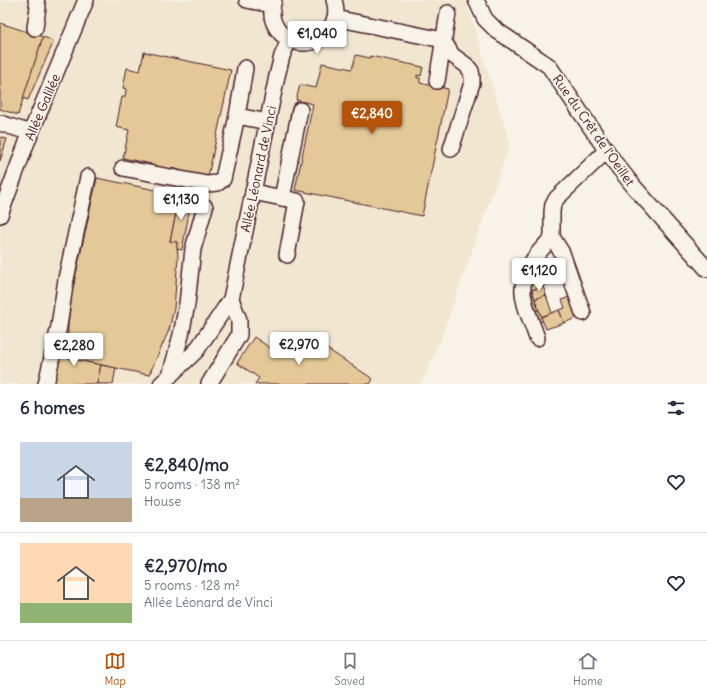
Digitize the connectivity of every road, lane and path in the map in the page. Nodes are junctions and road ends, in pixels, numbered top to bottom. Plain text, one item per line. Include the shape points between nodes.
1 (36, 0) edge
2 (86, 0) edge
3 (247, 0) edge
4 (334, 0) edge
5 (476, 0) edge
6 (273, 3) edge
7 (448, 13) dead end
8 (335, 18) junction
9 (35, 28) dead end
10 (289, 40) junction
11 (442, 40) junction
12 (245, 68) dead end
13 (436, 81) dead end
14 (300, 110) dead end
15 (237, 116) junction
16 (268, 122) junction
17 (0, 123) edge
18 (30, 133) junction
19 (450, 149) dead end
20 (606, 150) junction
21 (123, 168) dead end
22 (88, 177) dead end
23 (253, 192) junction
24 (282, 198) junction
25 (205, 207) dead end
26 (0, 215) edge
27 (552, 237) junction
28 (287, 255) dead end
29 (707, 269) edge
30 (231, 299) junction
31 (583, 313) dead end
32 (537, 338) dead end
33 (165, 381) edge
34 (46, 384) edge
35 (209, 384) edge

1 - 9 street via 38,7
2 - 18 street, Allée Galilée
3 - 6 street
4 - 8 street
5 - 20 street, Rue du Crêt de l'Oeillet via 485,19 496,30 549,66
6 - 10 street via 272,16 275,26
7 - 11 street
8 - 10 street via 328,32 320,39 305,43
8 - 11 street
10 - 16 street, Allée Léonard de Vinci via 282,56
11 - 13 street
11 - 19 street via 452,55 471,71 472,77
12 - 15 street
14 - 24 street
15 - 16 street
15 - 21 street via 223,179 218,183 207,184
16 - 23 street, Allée Léonard de Vinci
17 - 18 street
18 - 26 street, Allée Galilée
20 - 27 street via 553,204
20 - 29 street, Rue du Crêt de l'Oeillet via 635,188
22 - 34 street
23 - 24 street
23 - 30 street, Allée Léonard de Vinci
24 - 28 street via 296,201
25 - 33 street via 193,250 181,335
27 - 31 street via 562,253
27 - 32 street via 536,256 522,284 523,298
30 - 33 street via 196,352
30 - 35 street via 239,320 239,335

